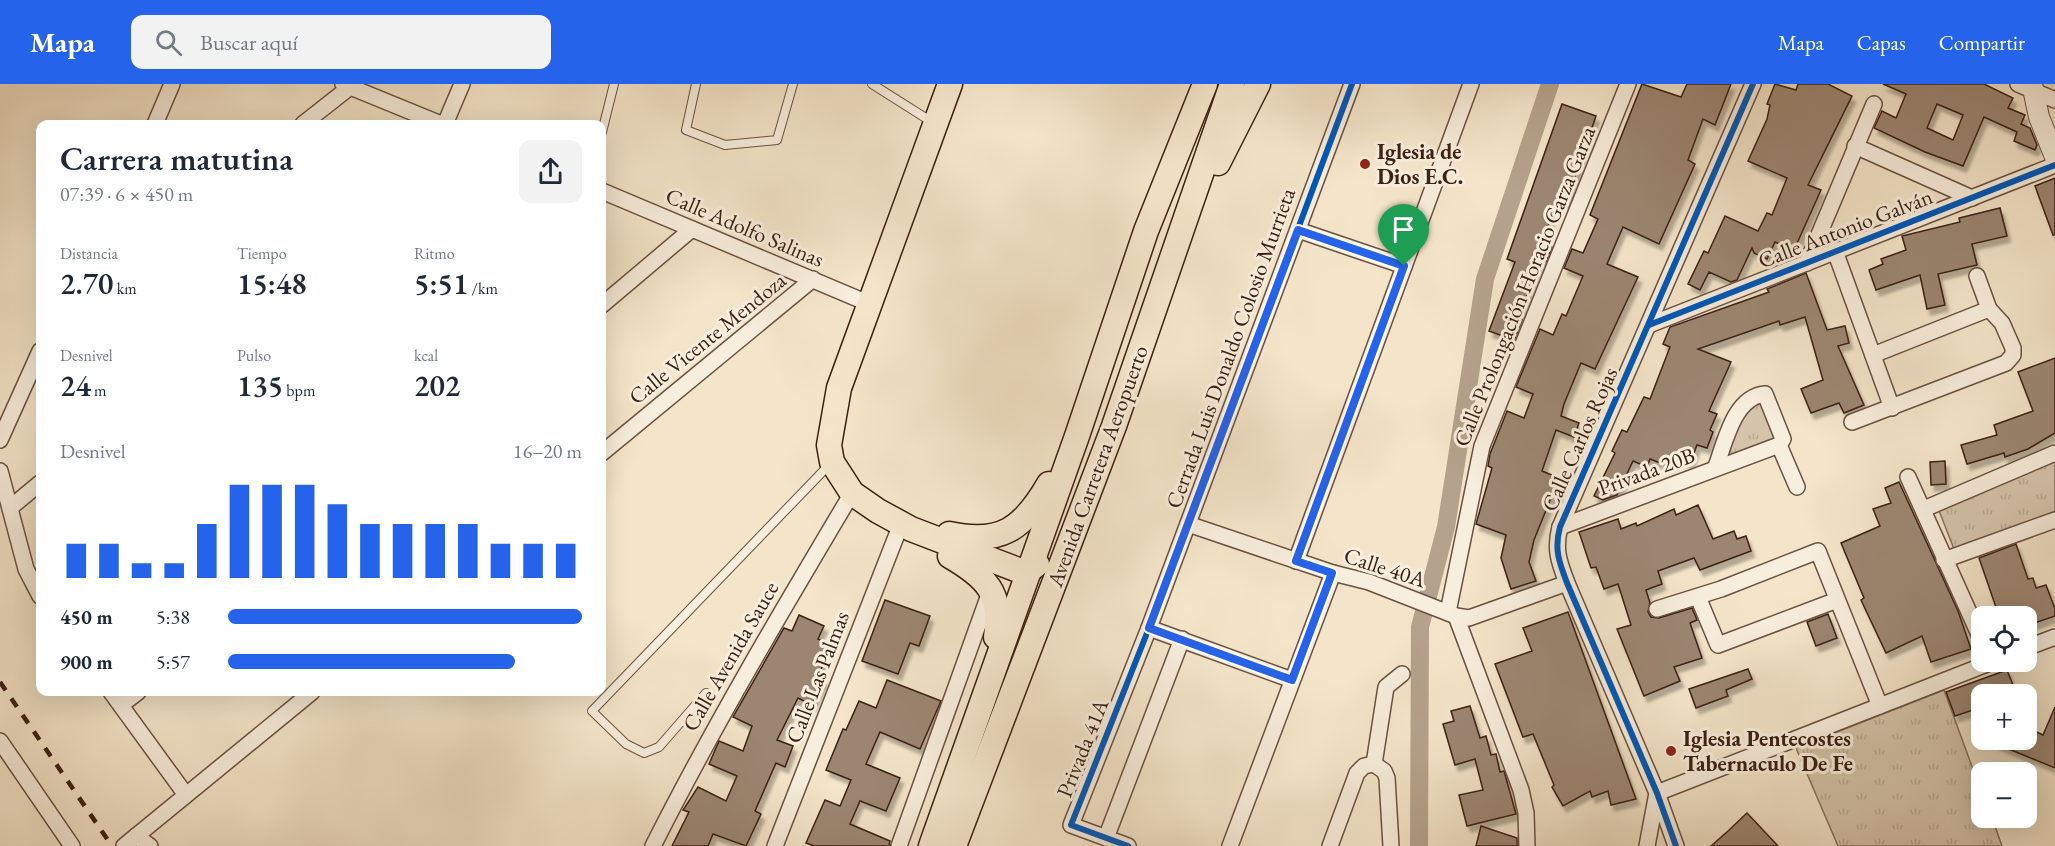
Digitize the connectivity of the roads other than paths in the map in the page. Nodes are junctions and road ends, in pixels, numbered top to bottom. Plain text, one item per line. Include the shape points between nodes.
1 (172, 84) edge
2 (462, 84) edge
3 (614, 84) edge
4 (696, 84) edge
5 (794, 84) edge
6 (872, 84) edge
7 (950, 84) edge
8 (1205, 84) edge
9 (1232, 84) edge
10 (1258, 84) edge
11 (1352, 84) edge
12 (1471, 84) edge
13 (1628, 84) edge
14 (1753, 84) edge
15 (347, 85) edge
16 (2028, 86) edge
17 (2055, 100) edge
18 (1874, 104) dead end
19 (157, 120) edge
20 (308, 120) edge
21 (433, 120) edge
22 (445, 120) edge
23 (605, 120) edge
24 (936, 125) junction
25 (1855, 146) junction
26 (2055, 157) edge
27 (2055, 165) edge
28 (606, 193) edge
29 (1972, 198) junction
30 (692, 229) junction
31 (1298, 230) junction
32 (1176, 249) junction
33 (1835, 251) junction
34 (1807, 263) junction
35 (1404, 266) junction
36 (1977, 276) dead end
37 (813, 279) junction
38 (606, 302) edge
39 (870, 304) junction
40 (1989, 309) junction
41 (1649, 325) junction
42 (1873, 355) junction
43 (36, 360) edge
44 (1892, 408) junction
45 (1852, 422) dead end
46 (1077, 436) junction
47 (0, 440) edge
48 (1779, 445) junction
49 (606, 450) edge
50 (2055, 453) edge
51 (832, 462) junction
52 (1098, 468) junction
53 (1715, 469) junction
54 (0, 471) edge
55 (1908, 477) dead end
56 (36, 486) edge
57 (1797, 487) dead end
58 (852, 493) junction
59 (10, 508) junction
60 (1924, 509) junction
61 (2055, 520) edge
62 (1188, 524) junction
63 (906, 526) junction
64 (1560, 527) junction
65 (1944, 560) junction
66 (1296, 561) junction
67 (1026, 573) junction
68 (1332, 573) junction
69 (1567, 583) junction
70 (36, 588) edge
71 (992, 589) junction
72 (1698, 597) junction
73 (1837, 600) junction
74 (1657, 609) dead end
75 (1446, 612) junction
76 (1971, 618) edge
77 (1149, 628) junction
78 (2055, 637) edge
79 (1182, 639) junction
80 (2037, 644) edge
81 (1971, 670) edge
82 (1402, 674) dead end
83 (1292, 680) junction
84 (987, 684) junction
85 (706, 693) dead end
86 (114, 696) edge
87 (133, 696) edge
88 (307, 696) edge
89 (121, 705) junction
90 (1880, 706) junction
91 (978, 708) junction
92 (0, 741) edge
93 (1374, 764) junction
94 (1657, 793) junction
95 (186, 795) junction
96 (1106, 838) junction
97 (130, 841) edge
98 (72, 846) edge
99 (150, 846) edge
100 (653, 846) edge
101 (775, 846) edge
102 (899, 846) edge
103 (931, 846) edge
104 (946, 846) edge
105 (954, 846) edge
106 (1128, 846) edge
107 (1230, 846) edge
108 (1330, 846) edge
109 (1391, 846) edge
110 (1527, 846) edge
111 (1647, 846) edge
112 (1676, 846) edge

1 - 19 street
2 - 22 street
3 - 23 lane
4 - 5 lane via 686,130 725,145 777,140
6 - 24 lane
7 - 24 main road
8 - 46 main road, Avenida Carretera Aeropuerto via 1146,231
9 - 32 main road, Avenida Carretera Aeropuerto
10 - 32 main road
11 - 31 street, Cerrada Luis Donaldo Colosio Murrieta
12 - 35 street
13 - 75 street, Calle Prolongación Horacio Garza Garza via 1482,446
14 - 41 street, Calle Carlos Rojas
15 - 20 street
15 - 21 street
16 - 17 street
16 - 26 street
18 - 25 street
24 - 39 main road
25 - 29 street
25 - 34 street
27 - 29 street, Calle Antonio Galván
28 - 30 street, Calle Adolfo Salinas
29 - 33 street, Calle Antonio Galván
30 - 37 street, Calle Adolfo Salinas
30 - 38 street
31 - 35 street
31 - 62 street, Cerrada Luis Donaldo Colosio Murrieta
32 - 52 main road, Avenida Carretera Aeropuerto
33 - 34 street, Calle Antonio Galván
33 - 42 street
34 - 41 street, Calle Antonio Galván
35 - 66 street
36 - 40 street
37 - 39 street, Calle Adolfo Salinas
37 - 49 street, Calle Vicente Mendoza
39 - 51 main road via 832,416
40 - 42 street
40 - 44 street via 2002,323 2013,348 2007,363
41 - 64 street, Calle Carlos Rojas
42 - 44 street
43 - 47 street
44 - 45 street
46 - 63 main road via 1031,511 1011,530 986,539
46 - 67 main road, Avenida Carretera Aeropuerto
48 - 53 street, Privada 20B
48 - 53 street, Privada 20B via 1783,439 1765,394 1756,395 1746,400 1739,411
48 - 57 street, Privada 20B
50 - 60 street
51 - 58 main road
51 - 85 lane via 592,711 626,744 644,753 659,747
52 - 67 main road via 1041,560
52 - 105 main road, Avenida Carretera Aeropuerto
53 - 64 street, Privada 20B
54 - 59 street
55 - 60 street
56 - 59 street
58 - 63 main road
58 - 100 street, Calle Avenida Sauce via 744,675
59 - 70 street via 26,569
60 - 65 street
61 - 65 street
62 - 66 street, Calle 40A
62 - 77 street, Cerrada Luis Donaldo Colosio Murrieta
63 - 67 main road
63 - 71 main road via 979,575
63 - 101 street, Calle Las Palmas
64 - 69 street, Calle Carlos Rojas via 1557,557
65 - 76 street
66 - 68 street, Calle 40A
67 - 84 main road, Avenida Carretera Aeropuerto
68 - 75 street, Calle 40A via 1370,582
68 - 83 street
69 - 75 street, Calle 40A via 1480,616 1469,618
69 - 94 street, Calle Carlos Rojas
71 - 84 main road via 999,620
71 - 102 street
72 - 73 street via 1718,645
72 - 73 street via 1818,551
72 - 74 street
73 - 90 street
75 - 110 street via 1521,789
77 - 79 street
77 - 96 street, Privada 41A via 1071,825
78 - 80 street
79 - 83 street
79 - 96 street
81 - 90 street
82 - 93 street via 1386,687
83 - 107 street
84 - 91 main road, Avenida Carretera Aeropuerto
86 - 89 street
87 - 89 street
88 - 95 street
89 - 95 street
90 - 94 street
91 - 103 main road, Avenida Carretera Aeropuerto
91 - 104 main road via 978,737
92 - 98 street
93 - 108 street via 1357,773
93 - 109 street via 1387,778
94 - 111 street
94 - 112 street, Calle Carlos Rojas
95 - 97 street
96 - 106 street, Privada 41A
97 - 99 street

